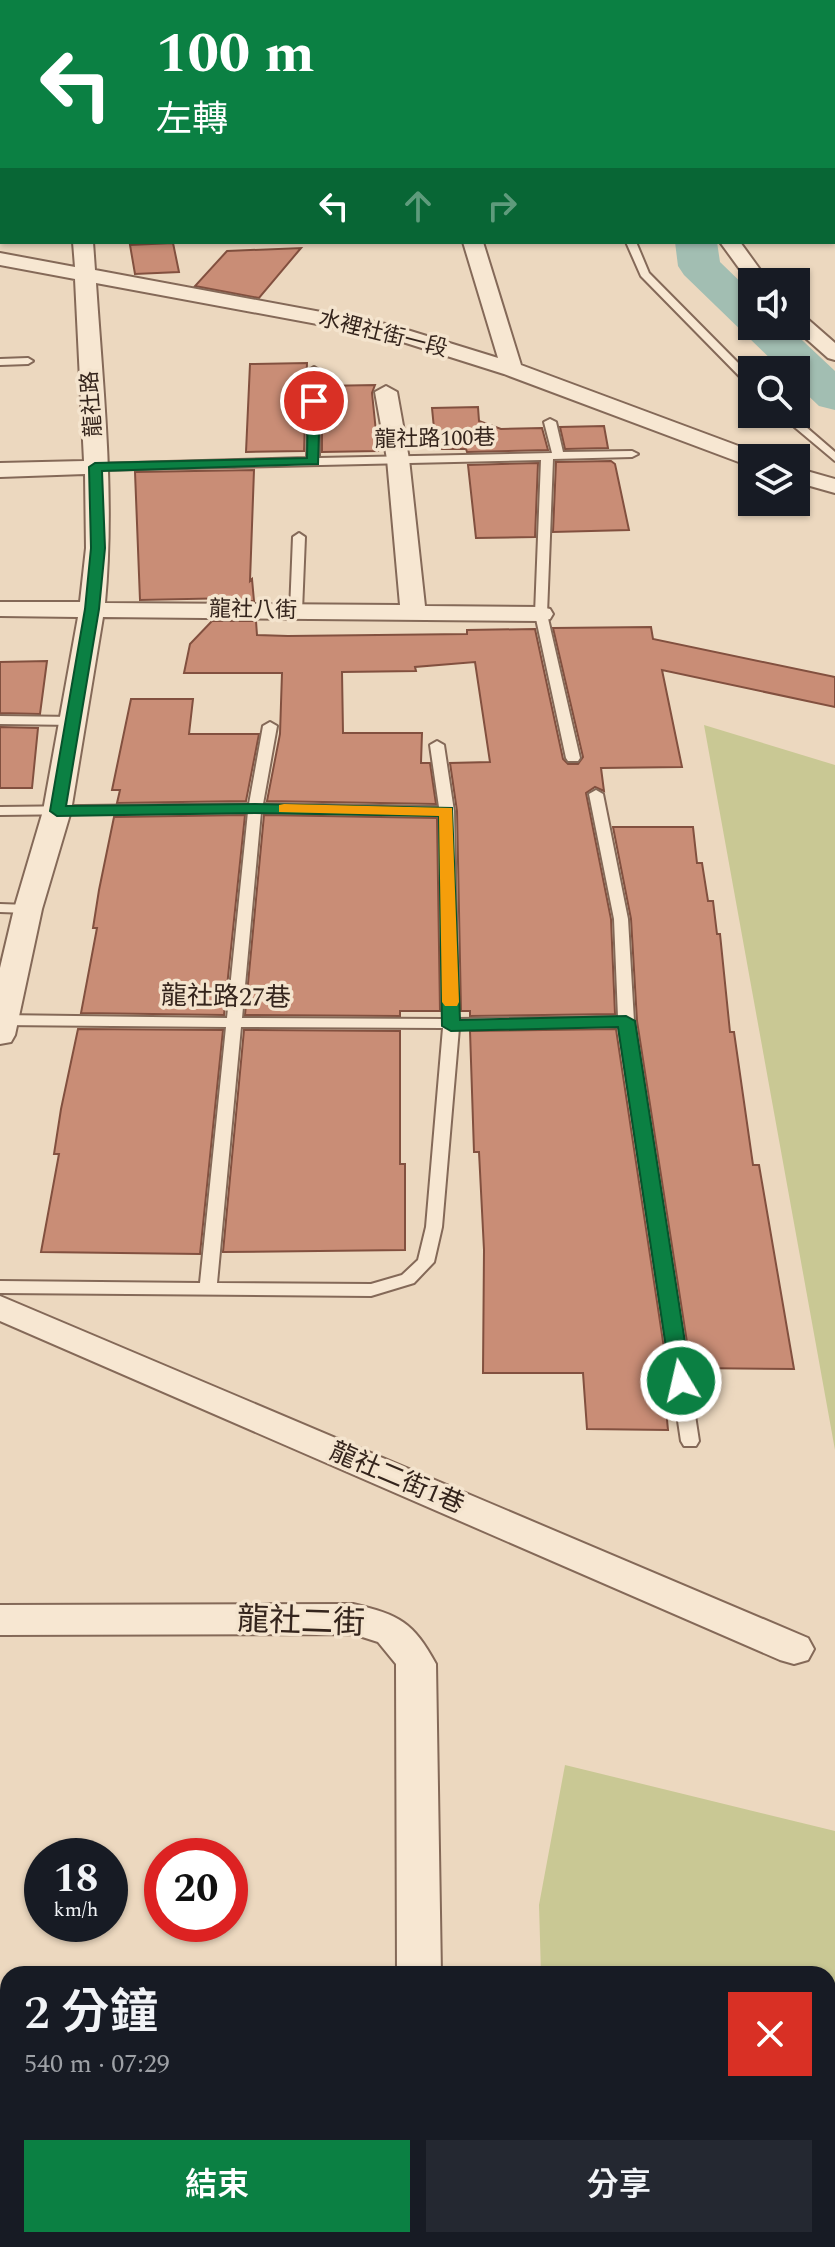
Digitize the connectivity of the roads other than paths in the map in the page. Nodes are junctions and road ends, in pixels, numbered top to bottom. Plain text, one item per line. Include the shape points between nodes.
1 (83, 244) edge
2 (474, 244) edge
3 (632, 244) edge
4 (731, 244) edge
5 (0, 259) edge
6 (749, 268) edge
7 (86, 274) junction
8 (810, 332) edge
9 (835, 354) edge
10 (28, 361) dead end
11 (0, 362) edge
12 (512, 369) junction
13 (738, 369) edge
14 (314, 370) dead end
15 (386, 392) dead end
16 (550, 422) dead end
17 (800, 428) edge
18 (632, 454) dead end
19 (738, 454) edge
20 (553, 456) junction
21 (835, 458) edge
22 (398, 459) junction
23 (313, 462) junction
24 (95, 467) junction
25 (0, 470) edge
26 (810, 479) edge
27 (835, 486) edge
28 (299, 537) dead end
29 (0, 609) edge
30 (92, 609) junction
31 (296, 611) junction
32 (413, 612) junction
33 (541, 614) junction
34 (0, 720) edge
35 (75, 721) junction
36 (270, 726) dead end
37 (437, 745) dead end
38 (573, 758) dead end
39 (596, 794) dead end
40 (255, 808) junction
41 (0, 811) edge
42 (57, 811) junction
43 (447, 811) junction
44 (0, 908) edge
45 (28, 909) junction
46 (236, 1020) junction
47 (626, 1021) junction
48 (1, 1025) edge
49 (451, 1026) junction
50 (208, 1286) junction
51 (0, 1287) edge
52 (0, 1308) edge
53 (690, 1441) dead end
54 (0, 1620) edge
55 (794, 1649) dead end
56 (419, 1966) edge

1 - 7 street, 龍社路
2 - 12 street
3 - 13 lane via 645,274
4 - 6 street
5 - 7 street, 水裡社街一段
7 - 12 street, 水裡社街一段 via 391,331
7 - 24 street, 龍社路
8 - 9 street
10 - 11 lane
12 - 19 street, 水裡社街一段
14 - 23 lane
15 - 22 street
16 - 20 lane
17 - 21 lane
18 - 20 lane, 龍社路100巷
20 - 22 lane, 龍社路100巷
20 - 33 lane
22 - 23 lane, 龍社路100巷
22 - 32 street
23 - 24 lane, 龍社路100巷
24 - 25 street
24 - 30 street, 龍社路 via 98,548
26 - 27 street
28 - 31 lane
29 - 30 street, 龍社八街
30 - 31 street, 龍社八街
30 - 35 street, 龍社路
31 - 32 street, 龍社八街
32 - 33 street, 龍社八街
33 - 38 lane
34 - 35 lane
35 - 42 street, 龍社路
36 - 40 lane
37 - 43 lane
39 - 47 lane via 621,919
40 - 42 lane
40 - 43 lane
40 - 46 lane
41 - 42 lane
42 - 45 street, 龍社路
43 - 49 lane
44 - 45 lane
45 - 48 street, 龍社路
46 - 48 lane, 龍社路27巷
46 - 49 lane, 龍社路27巷
46 - 50 lane
47 - 49 lane, 龍社路27巷
47 - 53 lane
49 - 50 lane via 434,1227 426,1262 408,1279 371,1290
50 - 51 lane
52 - 55 street, 龍社二街1巷
54 - 56 street, 龍社二街 via 353,1619 381,1625 404,1639 416,1664

